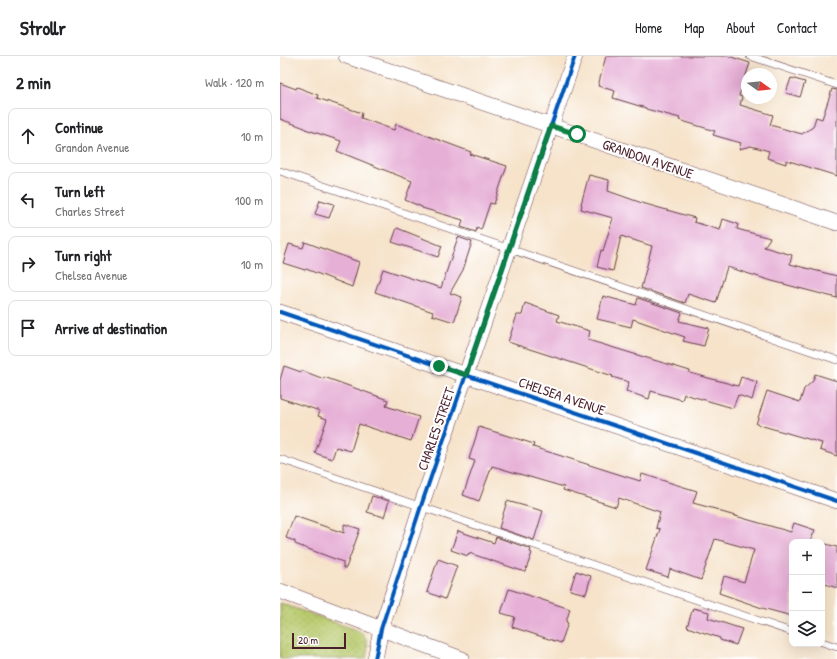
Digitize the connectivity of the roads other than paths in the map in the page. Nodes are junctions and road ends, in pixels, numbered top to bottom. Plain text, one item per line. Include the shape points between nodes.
1 (346, 56) edge
2 (575, 56) edge
3 (750, 56) edge
4 (837, 85) edge
5 (551, 126) junction
6 (280, 171) edge
7 (837, 222) edge
8 (509, 249) junction
9 (280, 312) edge
10 (837, 360) edge
11 (466, 375) junction
12 (280, 459) edge
13 (837, 501) edge
14 (421, 506) junction
15 (280, 591) edge
16 (381, 629) junction
17 (789, 631) edge
18 (825, 643) edge
19 (837, 647) edge
20 (375, 659) edge
21 (462, 659) edge

1 - 5 street, GRANDON AVENUE
2 - 5 street, CHARLES STREET
3 - 4 lane
5 - 7 street, GRANDON AVENUE
5 - 8 street, CHARLES STREET
6 - 8 lane
8 - 10 lane
8 - 11 street, CHARLES STREET
9 - 11 street, CHELSEA AVENUE
11 - 13 street, CHELSEA AVENUE
11 - 14 street, CHARLES STREET
12 - 14 lane
14 - 16 street, CHARLES STREET
14 - 17 lane
15 - 16 street
16 - 20 street, CHARLES STREET
16 - 21 street
18 - 19 lane

